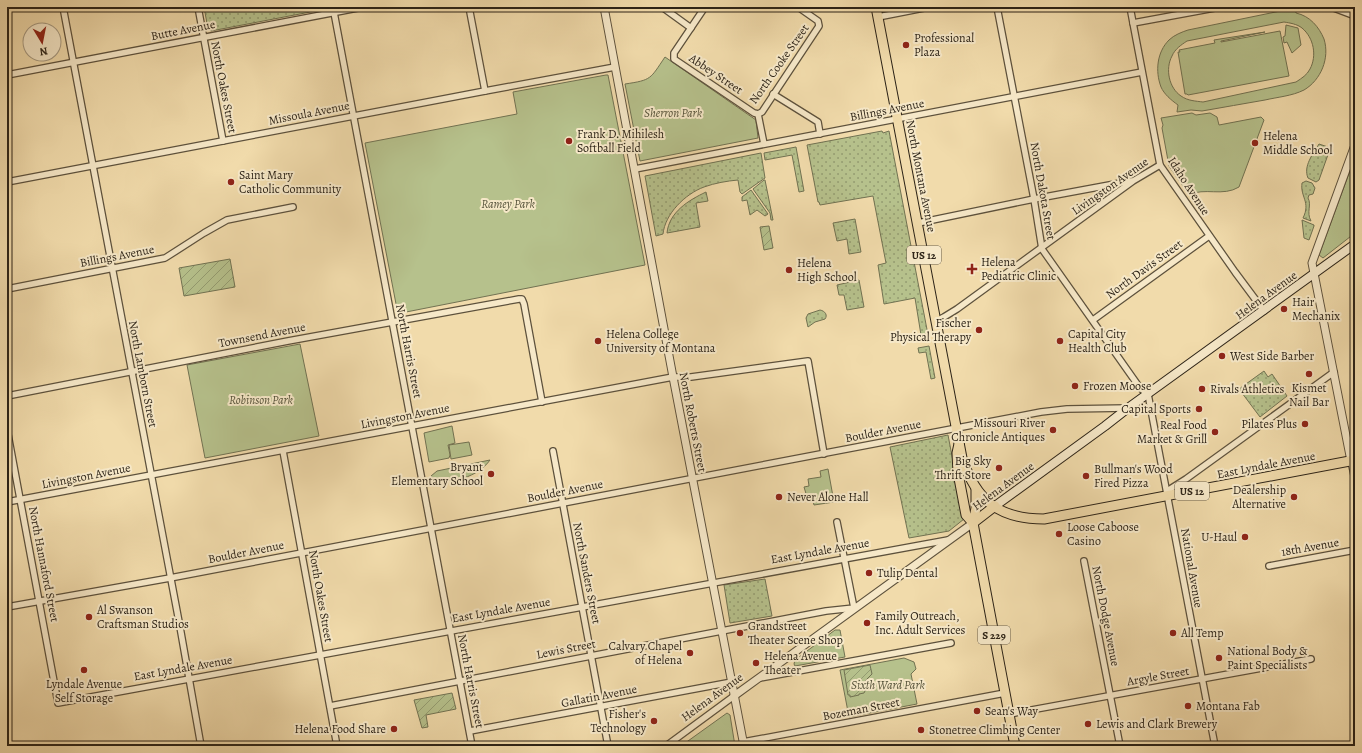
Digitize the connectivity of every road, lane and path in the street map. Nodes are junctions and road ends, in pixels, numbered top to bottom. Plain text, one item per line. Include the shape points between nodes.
1 (63, 7) edge
2 (198, 7) edge
3 (363, 7) edge
4 (469, 7) edge
5 (604, 7) edge
6 (662, 7) edge
7 (705, 7) edge
8 (798, 7) edge
9 (876, 7) edge
10 (929, 7) edge
11 (997, 7) edge
12 (1130, 7) edge
13 (1220, 7) edge
14 (1331, 7) edge
15 (334, 10) edge
16 (1355, 16) edge
17 (878, 17) junction
18 (1133, 23) junction
19 (691, 28) junction
20 (204, 37) junction
21 (73, 62) junction
22 (615, 67) junction
23 (1142, 72) junction
24 (7, 75) edge
25 (485, 91) junction
26 (773, 94) junction
27 (1014, 97) junction
28 (758, 114) junction
29 (354, 116) junction
30 (898, 120) junction
31 (820, 134) junction
32 (223, 141) junction
33 (764, 144) junction
34 (1355, 145) edge
35 (92, 165) junction
36 (1160, 165) junction
37 (635, 169) junction
38 (1133, 181) junction
39 (7, 182) edge
40 (1034, 199) junction
41 (292, 207) dead end
42 (918, 223) junction
43 (1209, 236) junction
44 (1355, 244) edge
45 (1042, 249) junction
46 (112, 268) junction
47 (1314, 274) junction
48 (7, 289) edge
49 (1264, 311) junction
50 (1093, 320) junction
51 (936, 321) junction
52 (393, 322) junction
53 (132, 371) junction
54 (1334, 372) junction
55 (673, 377) junction
56 (1148, 394) junction
57 (7, 396) edge
58 (542, 402) junction
59 (1128, 408) junction
60 (412, 426) junction
61 (956, 428) junction
62 (7, 429) edge
63 (959, 444) junction
64 (1355, 445) edge
65 (284, 451) junction
66 (553, 451) dead end
67 (824, 454) junction
68 (1352, 459) edge
69 (151, 475) junction
70 (693, 478) junction
71 (1355, 480) edge
72 (976, 489) junction
73 (1167, 493) junction
74 (20, 499) junction
75 (7, 502) edge
76 (562, 503) junction
77 (995, 506) junction
78 (837, 522) dead end
79 (973, 523) junction
80 (431, 528) junction
81 (949, 540) junction
82 (1355, 550) edge
83 (302, 553) junction
84 (844, 559) junction
85 (1084, 561) dead end
86 (1269, 566) dead end
87 (170, 578) junction
88 (713, 583) junction
89 (39, 602) junction
90 (582, 607) junction
91 (7, 608) edge
92 (854, 608) junction
93 (722, 630) junction
94 (451, 631) junction
95 (951, 643) dead end
96 (320, 655) junction
97 (591, 655) junction
98 (1311, 659) dead end
99 (758, 678) junction
100 (189, 679) junction
101 (1202, 679) junction
102 (460, 681) junction
103 (732, 682) junction
104 (1005, 693) junction
105 (734, 696) junction
106 (1110, 696) junction
107 (58, 703) joint
108 (330, 706) junction
109 (600, 706) junction
110 (1009, 714) junction
111 (470, 731) junction
112 (744, 744) edge
113 (201, 746) edge
114 (337, 746) edge
115 (472, 746) edge
116 (608, 746) edge
117 (666, 746) edge
118 (1016, 746) edge
119 (1120, 746) edge
120 (1215, 746) edge

1 - 21 street, North Lamborn Street
2 - 20 street, North Oakes Street
3 - 15 street, Butte Avenue
4 - 25 street
5 - 22 street, North Roberts Street
6 - 19 street
7 - 19 street, Abbey Street
8 - 26 street, North Cooke Street via 818,21 819,26
9 - 17 main road, North Montana Avenue / US 12
10 - 17 street
11 - 27 street, North Dakota Street
12 - 18 street, Idaho Avenue
13 - 18 street
14 - 16 street
15 - 20 street, Butte Avenue
15 - 29 street, North Harris Street
17 - 30 main road, North Montana Avenue / US 12
18 - 23 street, Idaho Avenue
19 - 28 street, Abbey Street via 674,53 674,59
20 - 21 street, Butte Avenue
20 - 32 street, North Oakes Street
21 - 24 street, Butte Avenue
21 - 35 street, North Lamborn Street
22 - 25 street, Missoula Avenue
22 - 37 street, North Roberts Street
23 - 27 street, Billings Avenue
23 - 36 street, Idaho Avenue
25 - 29 street, Missoula Avenue
26 - 28 street, North Cooke Street
26 - 31 street via 818,122
27 - 30 street, Billings Avenue
27 - 40 street, North Dakota Street
28 - 33 street, North Cooke Street
29 - 32 street, Missoula Avenue
29 - 52 street, North Harris Street
30 - 31 street, Billings Avenue
30 - 42 main road, North Montana Avenue / US 12
31 - 33 street, Billings Avenue
32 - 35 street, Missoula Avenue
33 - 37 street, Billings Avenue
34 - 47 street via 1312,263
35 - 39 street, Missoula Avenue
35 - 46 street, North Lamborn Street
36 - 38 street, Livingston Avenue
36 - 43 street, Idaho Avenue
37 - 55 street, North Roberts Street
38 - 40 street
38 - 45 street, Livingston Avenue
40 - 42 street
40 - 45 street, North Dakota Street
41 - 46 street, Billings Avenue via 227,220 165,258
42 - 51 main road, North Montana Avenue / US 12
43 - 49 street, Idaho Avenue
43 - 50 street, North Davis Street
44 - 47 main road, Helena Avenue
45 - 50 street, North Dakota Street
45 - 51 street, Livingston Avenue
46 - 48 street, Billings Avenue
46 - 53 street, North Lamborn Street
47 - 49 main road, Helena Avenue
47 - 54 street
49 - 56 main road, Helena Avenue
50 - 56 street, North Dakota Street via 1140,388
51 - 61 main road, North Montana Avenue / US 12
52 - 53 street, Townsend Avenue
52 - 58 street, Townsend Avenue via 522,300
52 - 60 street, North Harris Street
53 - 57 street, Townsend Avenue
53 - 69 street, North Lamborn Street
54 - 68 street
54 - 73 street
55 - 58 street, Livingston Avenue
55 - 67 street, Livingston Avenue via 691,377 808,361
55 - 70 street, North Roberts Street
56 - 59 main road, Helena Avenue
56 - 73 street, National Avenue
58 - 60 street, Livingston Avenue
59 - 61 street, Boulder Avenue via 1041,412
59 - 77 main road, Helena Avenue
60 - 65 street, Livingston Avenue
60 - 80 street, North Harris Street
61 - 63 main road, North Montana Avenue / US 12
61 - 67 street, Boulder Avenue
62 - 74 street, North Hannaford Street
63 - 72 main road, North Montana Avenue / US 12 via 967,472
63 - 79 main road, North Montana Avenue / S 229 via 958,474 966,515
64 - 68 street
65 - 69 street, Livingston Avenue
65 - 83 street, North Oakes Street
66 - 76 street, North Sanders Street
67 - 70 street, Boulder Avenue
68 - 71 street
68 - 73 main road, East Lyndale Avenue / US 12
69 - 74 street, Livingston Avenue
69 - 87 street, North Lamborn Street
70 - 76 street, Boulder Avenue
70 - 88 street, North Roberts Street
72 - 77 main road, North Montana Avenue / US 12 via 986,501
72 - 79 main road, North Montana Avenue
73 - 77 main road, East Lyndale Avenue / US 12 via 1044,519 1018,516
73 - 101 street, National Avenue
74 - 75 street, Livingston Avenue
74 - 89 street, North Hannaford Street
76 - 80 street, Boulder Avenue
76 - 90 street, North Sanders Street
77 - 79 main road, Helena Avenue
78 - 84 street
79 - 81 street, Helena Avenue
79 - 104 main road, North Montana Avenue / S 229
80 - 83 street, Boulder Avenue
80 - 94 street, North Harris Street
81 - 84 street, East Lyndale Avenue
81 - 92 street, Helena Avenue
82 - 86 street, 18th Avenue
83 - 87 street, Boulder Avenue
83 - 96 street, North Oakes Street
84 - 88 street, East Lyndale Avenue
84 - 92 street
85 - 106 street, North Dodge Avenue
87 - 89 street, Boulder Avenue
87 - 100 street, North Lamborn Street
88 - 90 street, East Lyndale Avenue
88 - 93 street, North Roberts Street
89 - 91 street, Boulder Avenue
89 - 107 street, North Hannaford Street
90 - 94 street, East Lyndale Avenue
90 - 97 street, North Sanders Street
92 - 93 street, Lewis Street
92 - 99 street, Helena Avenue
93 - 97 street, Lewis Street
93 - 103 street, North Roberts Street
94 - 96 street, East Lyndale Avenue
94 - 102 street, North Harris Street
95 - 99 street
96 - 100 street, East Lyndale Avenue
96 - 108 street, North Oakes Street
97 - 102 street, Lewis Street
97 - 109 street, North Sanders Street
98 - 101 street, Argyle Street
99 - 105 street, Helena Avenue
100 - 107 street, East Lyndale Avenue
100 - 113 street, North Lamborn Street
101 - 106 street, Argyle Street
101 - 120 street, National Avenue
102 - 108 street, Lewis Street
102 - 111 street, North Harris Street
103 - 105 street, North Roberts Street
103 - 109 street, Gallatin Avenue
104 - 110 main road, North Montana Avenue / S 229
104 - 112 street, Bozeman Street
105 - 112 street, North Roberts Street
105 - 117 street, Helena Avenue
106 - 110 street, Argyle Street
106 - 119 street, North Dodge Avenue
108 - 114 street, North Oakes Street
109 - 111 street, Gallatin Avenue
109 - 116 street, North Sanders Street
110 - 118 main road, North Montana Avenue / S 229
111 - 115 street, North Harris Street

